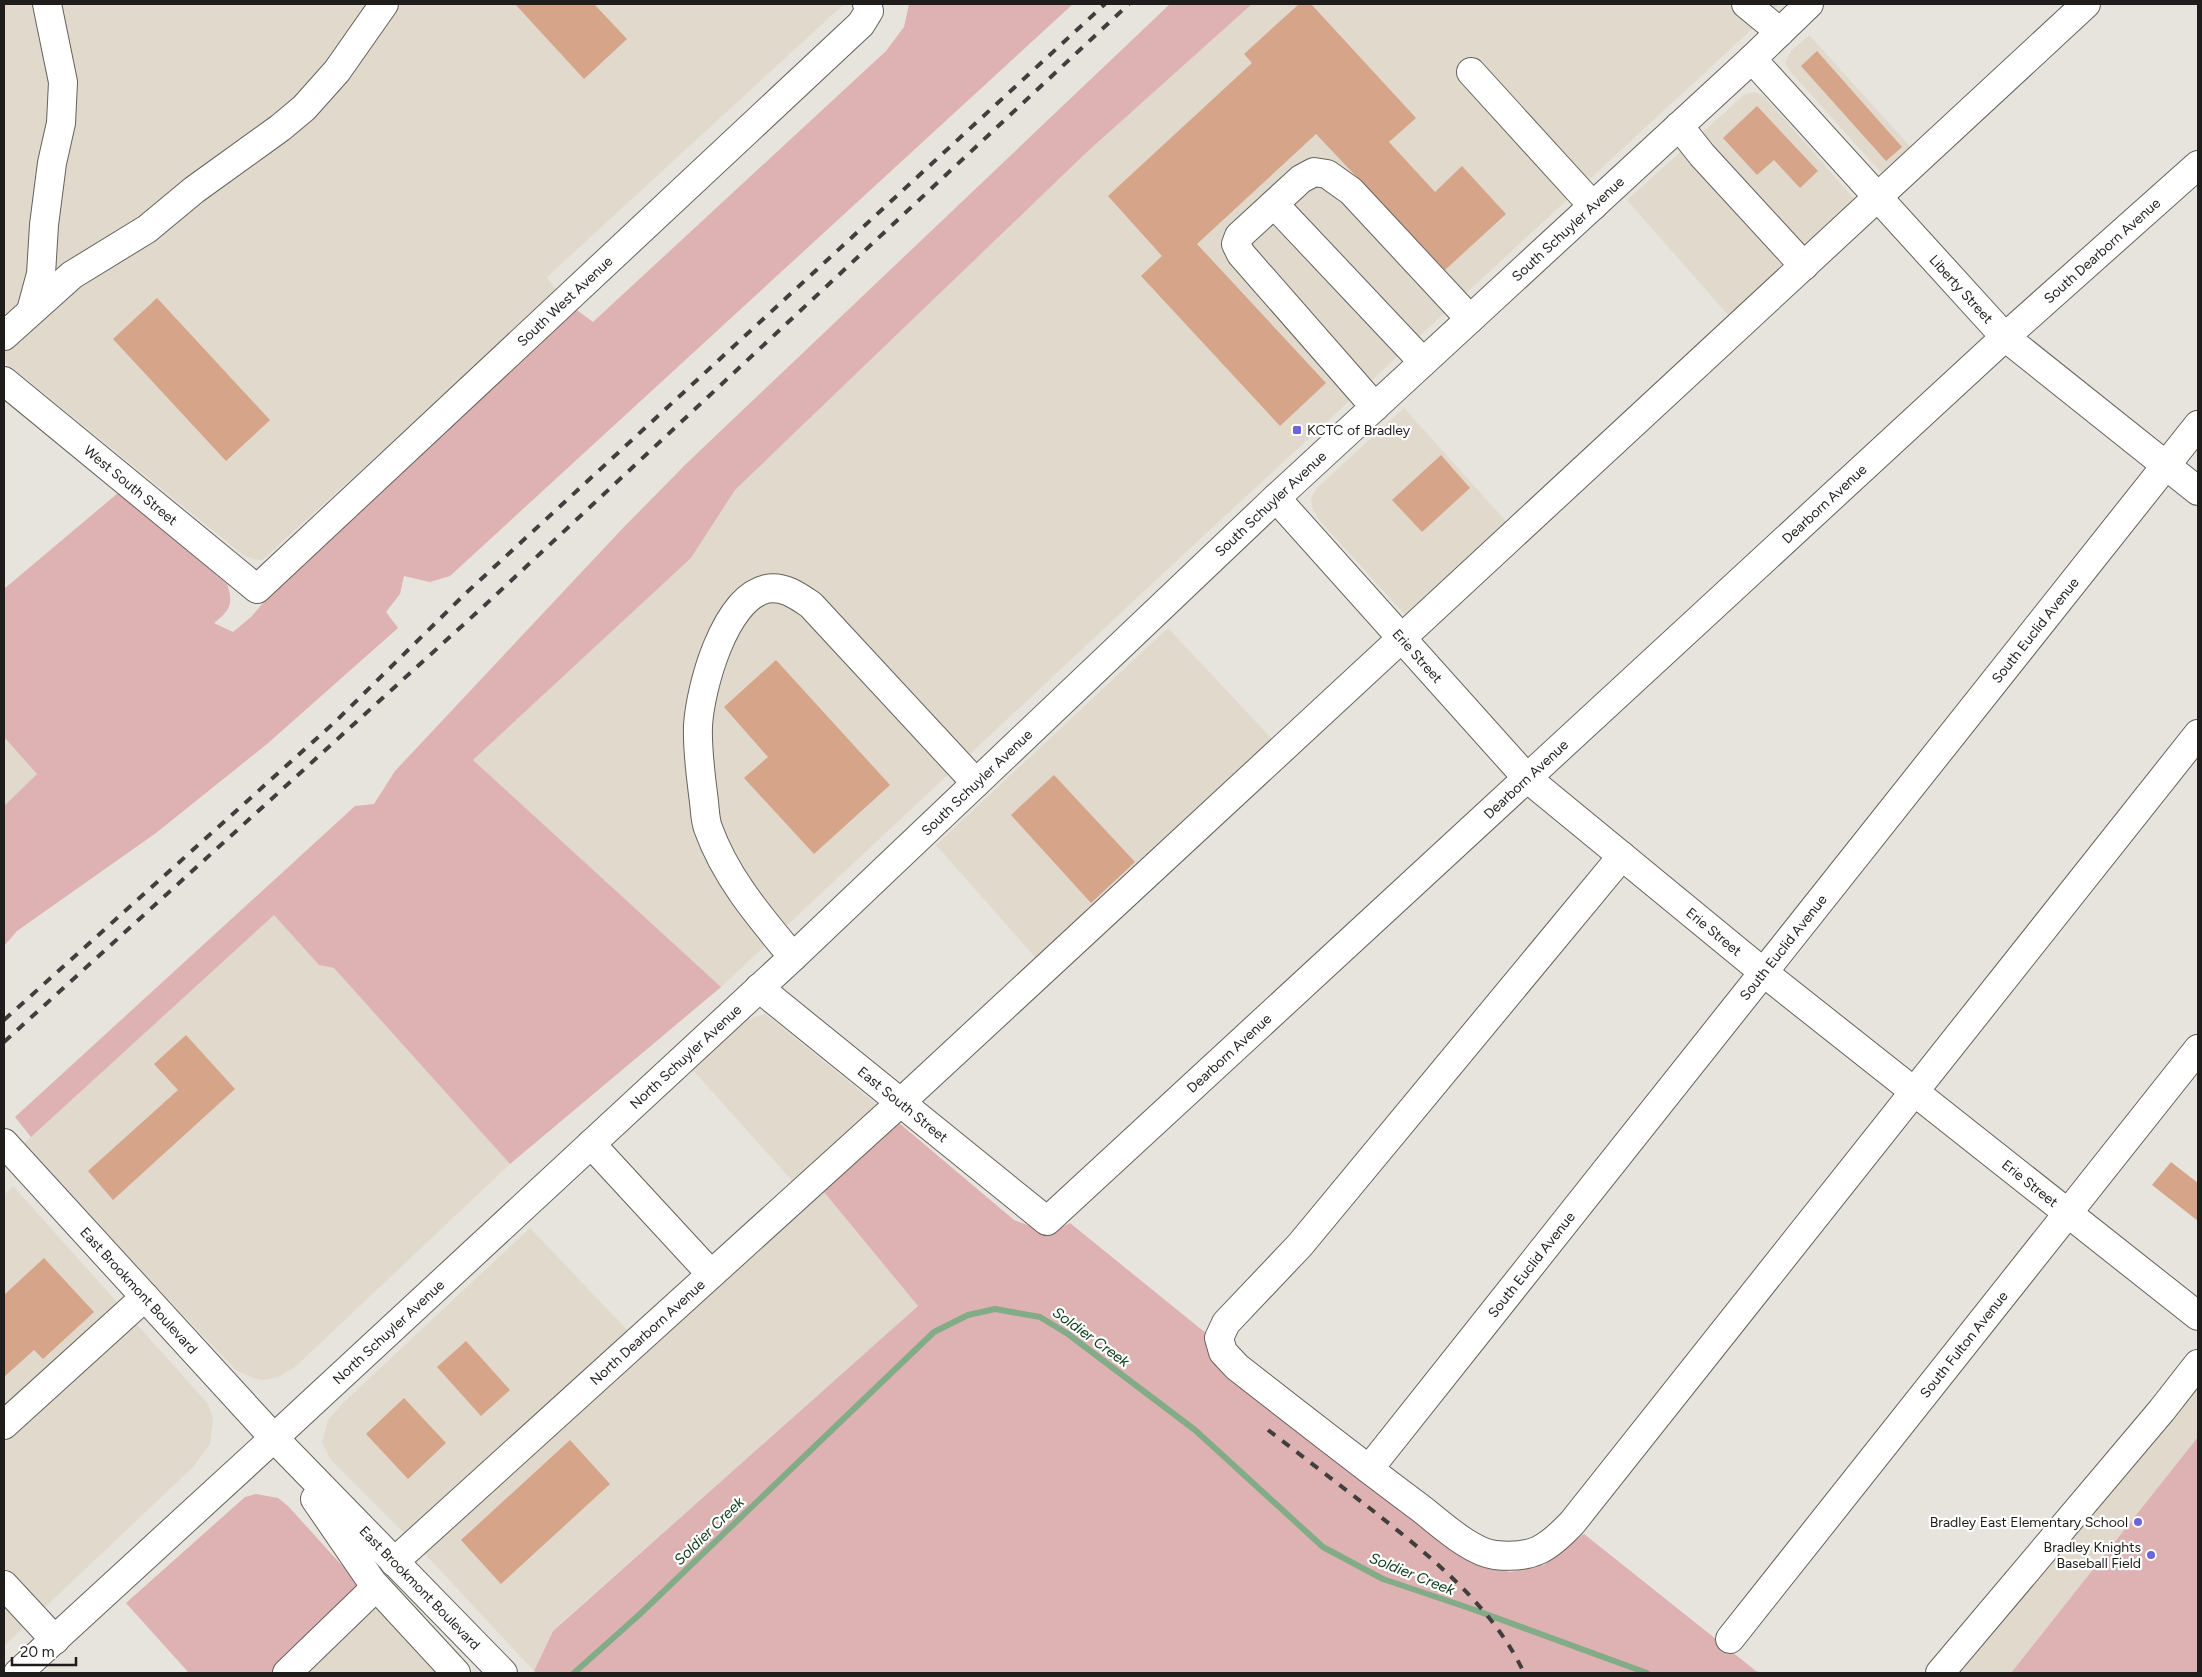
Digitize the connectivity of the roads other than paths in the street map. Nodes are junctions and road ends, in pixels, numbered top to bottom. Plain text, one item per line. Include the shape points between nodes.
1 (47, 4) edge
2 (384, 4) edge
3 (1746, 4) edge
4 (1809, 4) edge
5 (2086, 4) edge
6 (868, 7) edge
7 (1780, 32) junction
8 (1752, 59) junction
9 (1472, 72) dead end
10 (1679, 126) junction
11 (2198, 165) edge
12 (1878, 197) junction
13 (1274, 204) junction
14 (1593, 206) junction
15 (1804, 266) junction
16 (31, 311) junction
17 (1470, 319) junction
18 (4, 336) edge
19 (2005, 337) junction
20 (1423, 362) junction
21 (4, 381) edge
22 (1375, 407) junction
23 (2198, 425) edge
24 (2166, 466) junction
25 (2198, 491) edge
26 (1276, 498) junction
27 (258, 589) joint
28 (1402, 638) junction
29 (2198, 734) edge
30 (1527, 778) junction
31 (976, 783) junction
32 (1622, 856) junction
33 (793, 957) junction
34 (1763, 972) junction
35 (759, 988) junction
36 (2198, 1049) edge
37 (1915, 1092) junction
38 (900, 1102) junction
39 (4, 1142) edge
40 (591, 1144) junction
41 (2068, 1213) junction
42 (1047, 1221) joint
43 (711, 1274) junction
44 (145, 1297) junction
45 (2198, 1316) edge
46 (2198, 1364) edge
47 (4, 1425) edge
48 (274, 1438) junction
49 (1369, 1469) junction
50 (394, 1562) junction
51 (4, 1584) edge
52 (376, 1587) junction
53 (1730, 1639) dead end
54 (55, 1640) junction
55 (18, 1673) edge
56 (287, 1673) edge
57 (456, 1673) edge
58 (503, 1673) edge
59 (1940, 1673) edge

1 - 16 street via 63,82 61,123 52,163 40,274
2 - 16 street via 337,71 304,108 147,228 72,275
3 - 7 street
4 - 7 street, South Schuyler Avenue
5 - 12 street, North Dearborn Avenue
6 - 27 street, South West Avenue via 861,24 854,31
7 - 8 street, South Schuyler Avenue
8 - 10 street, South Schuyler Avenue
8 - 12 street, Liberty Street
9 - 14 street
10 - 14 street, South Schuyler Avenue
10 - 15 street
11 - 19 street, South Dearborn Avenue
12 - 15 street, North Dearborn Avenue
12 - 19 street, Liberty Street
13 - 17 street via 1314,172 1327,174 1351,192
13 - 20 street
13 - 22 street via 1239,236 1236,244 1241,254
14 - 17 street, South Schuyler Avenue
15 - 28 street, North Dearborn Avenue
16 - 18 street
17 - 20 street, South Schuyler Avenue
19 - 24 street, Liberty Street
19 - 30 street, Dearborn Avenue
20 - 22 street, South Schuyler Avenue
21 - 27 street, West South Street
22 - 26 street, South Schuyler Avenue
23 - 24 street, South Euclid Avenue
24 - 25 street, Liberty Street
24 - 34 street, South Euclid Avenue
26 - 28 street, Erie Street
26 - 31 street, South Schuyler Avenue
28 - 30 street, Erie Street
28 - 38 street, North Dearborn Avenue
29 - 37 street
30 - 32 street, Erie Street
30 - 42 street, Dearborn Avenue
31 - 33 street, South Schuyler Avenue
31 - 33 street via 811,605 783,590 766,589 741,606 729,621 716,648 703,692 698,726 708,826 726,870 751,907
32 - 34 street, Erie Street
32 - 49 street via 1300,1245 1226,1323 1219,1338 1223,1352 1237,1367
33 - 35 street, South Schuyler Avenue
34 - 37 street, Erie Street
34 - 49 street, South Euclid Avenue
35 - 38 street, East South Street
35 - 40 street, North Schuyler Avenue
36 - 41 street, South Fulton Avenue
37 - 41 street, Erie Street
37 - 49 street via 1572,1524 1551,1545 1535,1553 1516,1556 1494,1555 1473,1547
38 - 42 street, East South Street
38 - 43 street, North Dearborn Avenue
39 - 44 street, East Brookmont Boulevard
40 - 43 street
40 - 48 street, North Schuyler Avenue
41 - 45 street, Erie Street
41 - 53 street, South Fulton Avenue
43 - 50 street, North Dearborn Avenue
44 - 47 street
44 - 48 street, East Brookmont Boulevard
46 - 59 street
48 - 50 street, East Brookmont Boulevard
48 - 52 street, East Brookmont Boulevard
48 - 54 street, North Schuyler Avenue
50 - 58 street, East Brookmont Boulevard
51 - 54 street
52 - 56 street
52 - 57 street, East Brookmont Boulevard
54 - 55 street, North Schuyler Avenue

